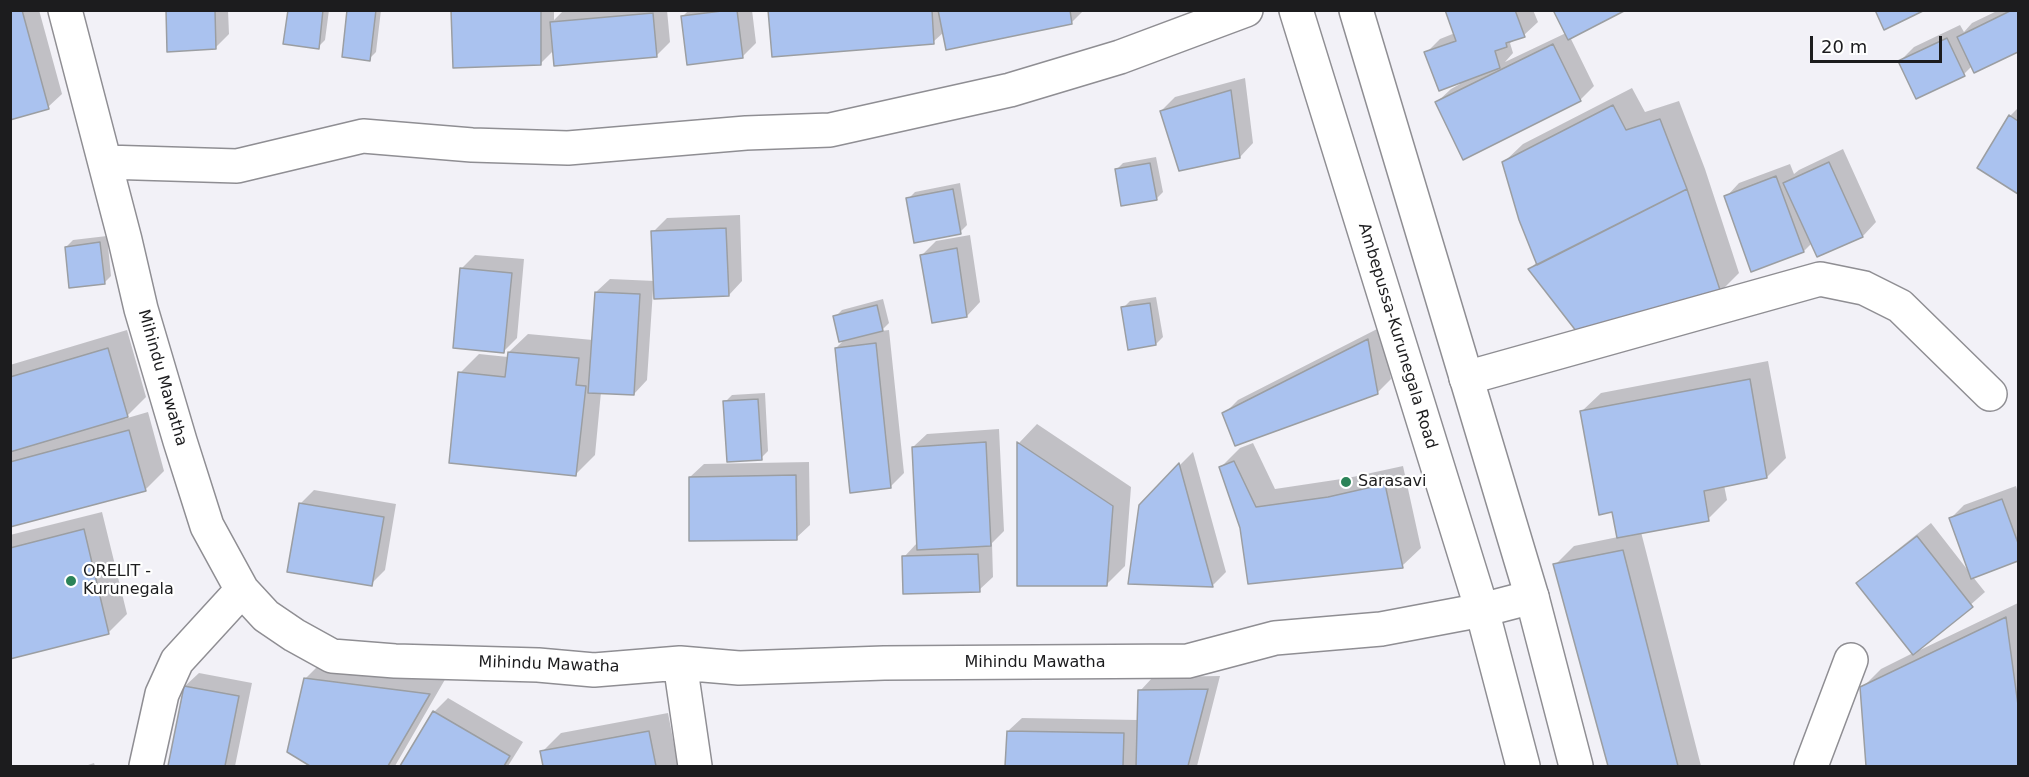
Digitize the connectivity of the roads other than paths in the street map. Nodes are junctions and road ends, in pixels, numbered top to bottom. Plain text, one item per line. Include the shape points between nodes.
1 (65, 10) edge
2 (1246, 10) edge
3 (1296, 10) edge
4 (1356, 10) edge
5 (105, 162) junction
6 (1466, 378) junction
7 (1990, 394) dead end
8 (242, 590) junction
9 (1532, 597) junction
10 (1482, 610) junction
11 (1851, 660) dead end
12 (680, 663) junction
13 (146, 766) edge
14 (695, 766) edge
15 (1523, 766) edge
16 (1576, 766) edge
17 (1810, 766) edge

1 - 5 main road, Mihindu Mawatha
2 - 5 main road via 1120,57 1010,90 830,130 568,148 363,136 237,166
3 - 10 main road, Ambepussa-Kurunegala Road
4 - 6 main road
5 - 8 main road, Mihindu Mawatha via 141,309 183,452 207,526
6 - 7 main road via 1820,279 1864,288 1900,306
6 - 9 main road
8 - 12 main road, Mihindu Mawatha via 266,616 332,656 594,669
8 - 13 main road via 177,661 162,694
9 - 10 main road, Mihindu Mawatha
9 - 16 main road
10 - 12 main road, Mihindu Mawatha via 1381,629 1275,638 1188,661 739,668
10 - 15 main road, Ambepussa-Kurunegala Road
11 - 17 main road
12 - 14 main road

